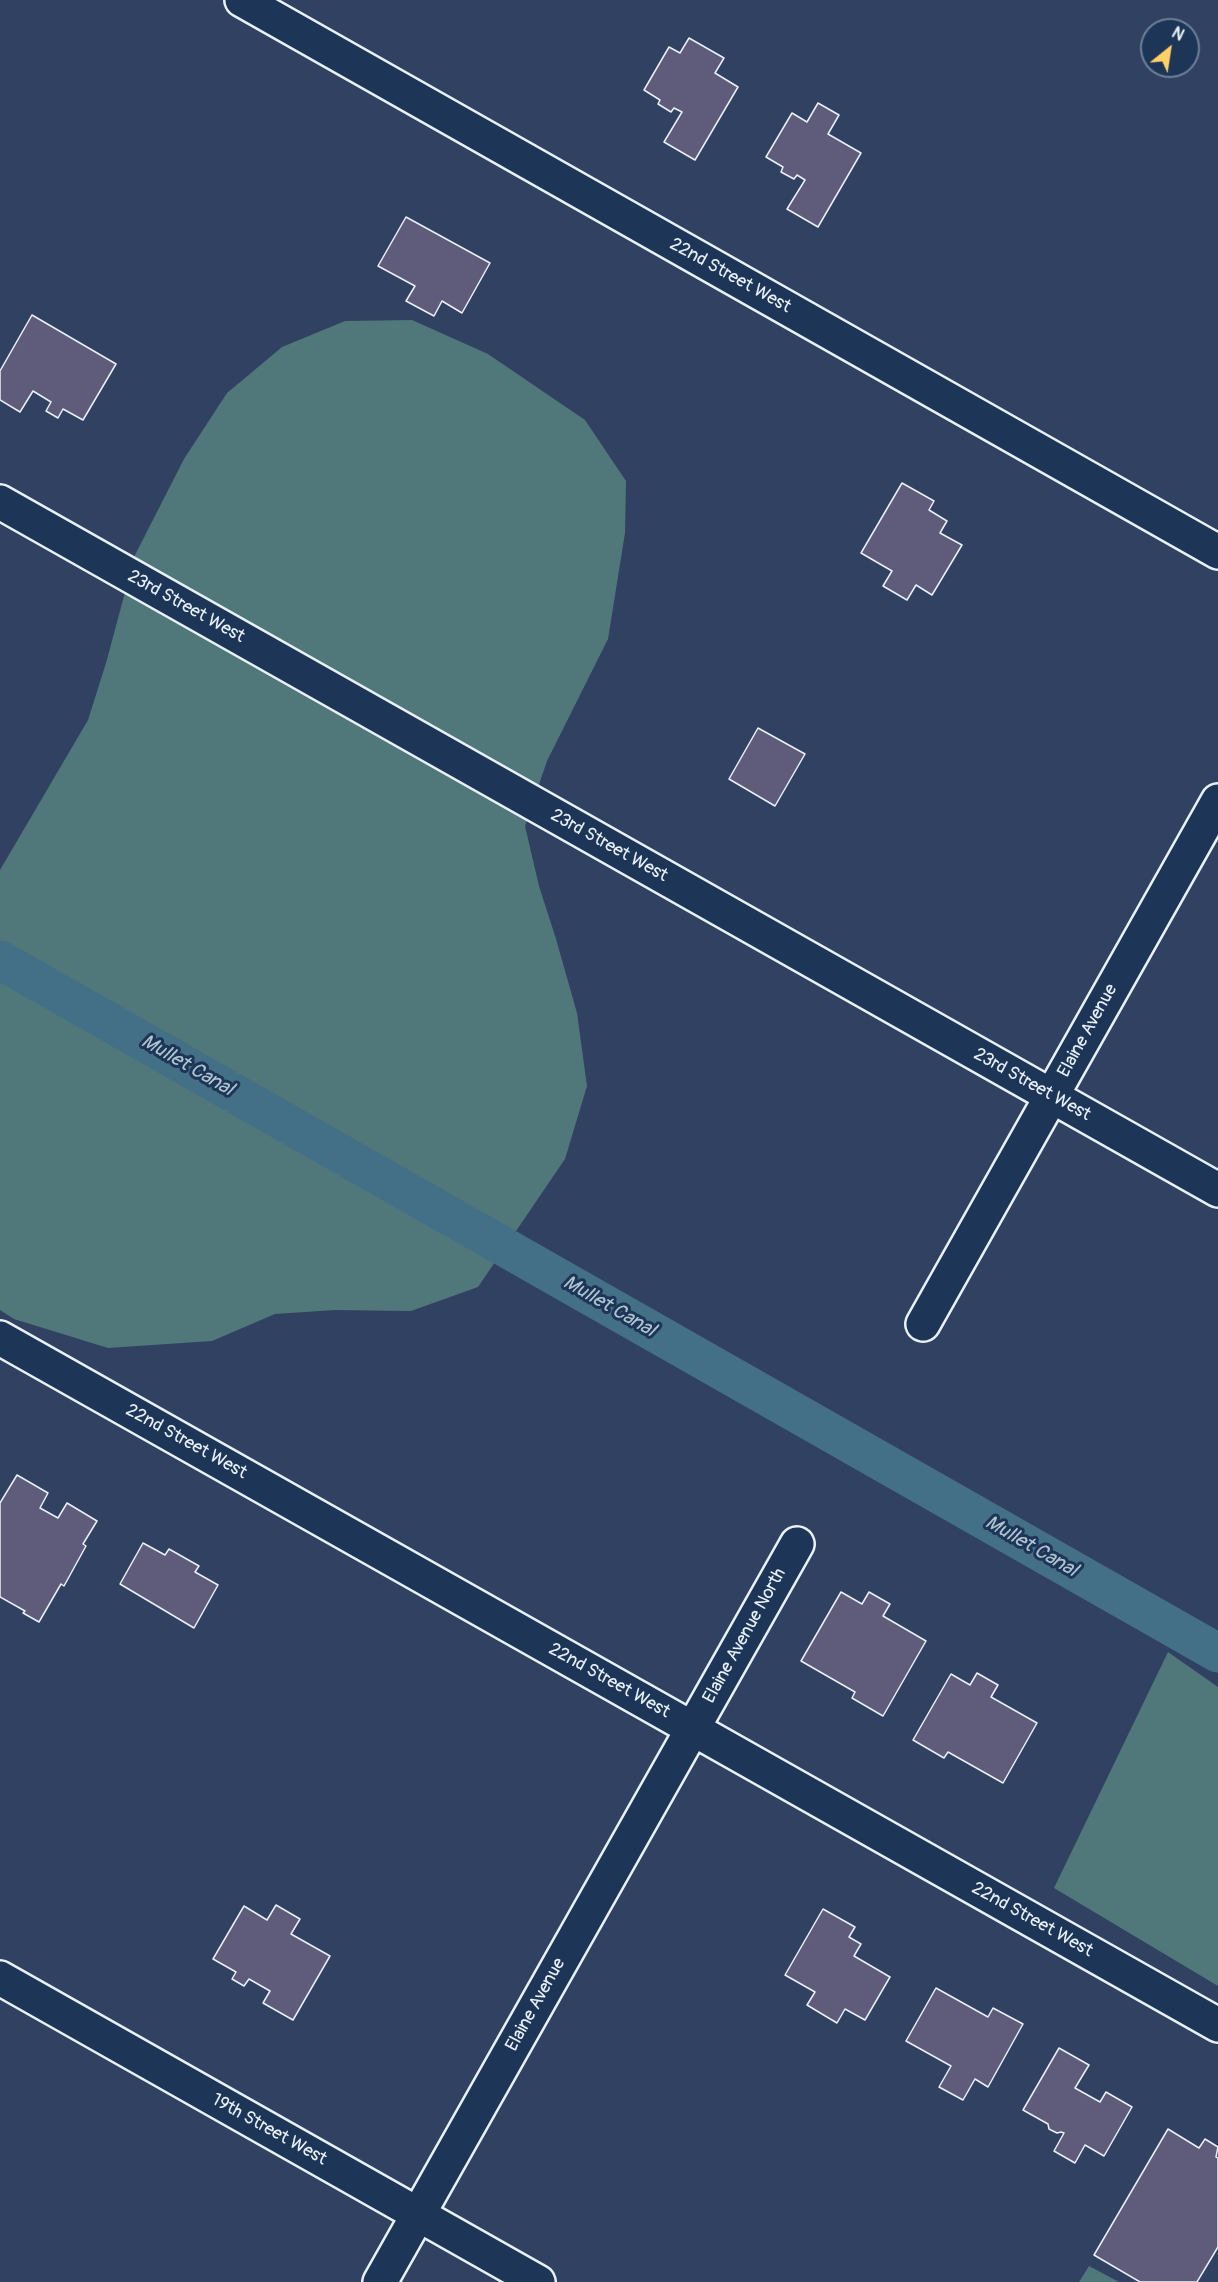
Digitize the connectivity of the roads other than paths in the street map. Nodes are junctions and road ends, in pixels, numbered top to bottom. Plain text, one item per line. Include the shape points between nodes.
1 (242, 0) edge
2 (0, 502) edge
3 (1218, 552) edge
4 (1218, 801) edge
5 (1052, 1096) junction
6 (1218, 1190) edge
7 (923, 1324) dead end
8 (0, 1338) edge
9 (796, 1544) dead end
10 (693, 1728) junction
11 (0, 1978) edge
12 (1218, 2025) edge
13 (418, 2214) junction
14 (380, 2282) edge
15 (538, 2282) edge

1 - 3 street, 22nd Street West
2 - 5 street, 23rd Street West
4 - 5 street, Elaine Avenue
5 - 6 street, 23rd Street West
5 - 7 street, Elaine Avenue
8 - 10 street, 22nd Street West
9 - 10 street, Elaine Avenue North
10 - 12 street, 22nd Street West
10 - 13 street, Elaine Avenue
11 - 13 street, 19th Street West
13 - 14 street, Elaine Avenue
13 - 15 street, 19th Street West

